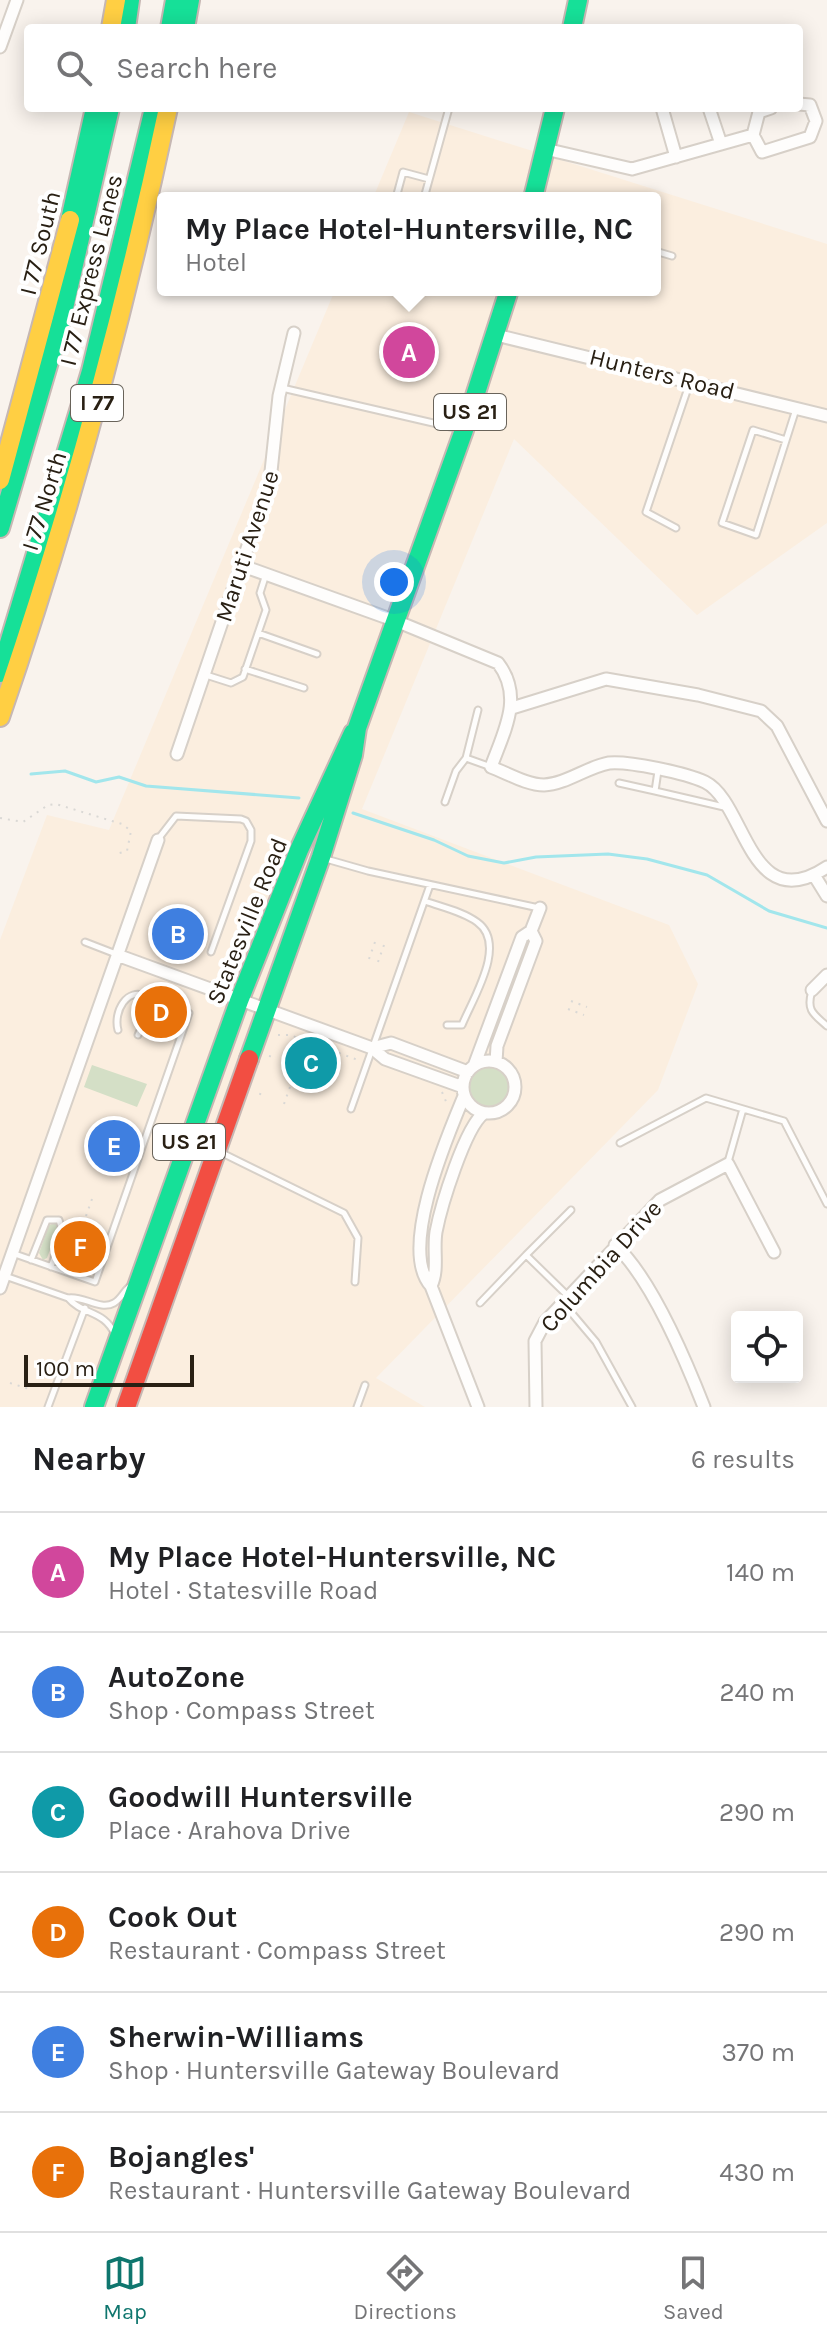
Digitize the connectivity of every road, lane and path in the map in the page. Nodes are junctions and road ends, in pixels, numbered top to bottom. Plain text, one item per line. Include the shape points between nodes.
1 (17, 0) edge
2 (116, 0) edge
3 (130, 0) edge
4 (175, 0) edge
5 (190, 0) edge
6 (578, 0) edge
7 (112, 24) edge
8 (127, 24) edge
9 (171, 24) edge
10 (186, 24) edge
11 (573, 24) edge
12 (0, 47) edge
13 (803, 104) edge
14 (94, 112) edge
15 (109, 112) edge
16 (153, 112) edge
17 (167, 112) edge
18 (448, 112) edge
19 (554, 112) edge
20 (663, 112) edge
21 (710, 112) edge
22 (759, 112) edge
23 (753, 135) junction
24 (721, 144) junction
25 (545, 149) junction
26 (676, 157) junction
27 (429, 179) junction
28 (398, 192) edge
29 (426, 192) edge
30 (534, 192) edge
31 (661, 253) edge
32 (672, 256) dead end
33 (507, 296) edge
34 (294, 333) dead end
35 (496, 335) junction
36 (691, 381) junction
37 (281, 388) junction
38 (796, 408) junction
39 (827, 416) edge
40 (464, 430) junction
41 (786, 440) junction
42 (0, 480) edge
43 (0, 528) edge
44 (676, 528) dead end
45 (243, 566) junction
46 (266, 574) junction
47 (396, 621) junction
48 (258, 633) junction
49 (317, 654) dead end
50 (245, 669) junction
51 (0, 673) edge
52 (205, 675) junction
53 (304, 688) dead end
54 (512, 708) junction
55 (478, 710) dead end
56 (0, 717) edge
57 (357, 728) junction
58 (177, 754) dead end
59 (466, 758) junction
60 (491, 767) junction
61 (658, 771) junction
62 (619, 783) dead end
63 (655, 791) junction
64 (445, 802) dead end
65 (727, 808) junction
66 (0, 818) edge
67 (827, 821) edge
68 (158, 840) joint
69 (116, 854) dead end
70 (321, 857) junction
71 (827, 867) edge
72 (814, 875) junction
73 (430, 885) junction
74 (827, 896) edge
75 (425, 901) junction
76 (540, 908) joint
77 (531, 931) junction
78 (85, 942) dead end
79 (375, 942) dead end
80 (384, 945) dead end
81 (211, 952) dead end
82 (117, 955) junction
83 (369, 959) dead end
84 (378, 962) dead end
85 (827, 975) edge
86 (812, 990) joint
87 (239, 1001) junction
88 (571, 1001) dead end
89 (587, 1007) dead end
90 (568, 1009) dead end
91 (267, 1011) junction
92 (189, 1013) dead end
93 (584, 1015) dead end
94 (447, 1025) dead end
95 (827, 1026) edge
96 (118, 1030) dead end
97 (138, 1035) dead end
98 (278, 1035) dead end
99 (372, 1048) junction
100 (269, 1056) dead end
101 (274, 1057) dead end
102 (356, 1059) dead end
103 (496, 1062) junction
104 (471, 1069) junction
105 (290, 1087) dead end
106 (437, 1089) dead end
107 (464, 1092) junction
108 (284, 1104) dead end
109 (351, 1109) dead end
110 (743, 1109) junction
111 (445, 1113) dead end
112 (484, 1113) junction
113 (620, 1143) dead end
114 (215, 1150) junction
115 (728, 1164) junction
116 (92, 1199) dead end
117 (827, 1204) edge
118 (571, 1210) dead end
119 (86, 1216) dead end
120 (615, 1245) junction
121 (774, 1252) dead end
122 (12, 1253) junction
123 (526, 1255) junction
124 (31, 1260) junction
125 (51, 1267) junction
126 (4, 1275) junction
127 (139, 1282) junction
128 (355, 1282) dead end
129 (431, 1286) junction
130 (0, 1288) edge
131 (68, 1298) junction
132 (566, 1300) junction
133 (480, 1303) dead end
134 (85, 1308) junction
135 (118, 1342) junction
136 (10, 1383) dead end
137 (365, 1385) dead end
138 (29, 1389) dead end
139 (99, 1403) edge
140 (476, 1406) edge
141 (48, 1407) edge
142 (126, 1407) edge
143 (357, 1407) edge
144 (536, 1407) edge
145 (632, 1407) edge
146 (704, 1407) edge

1 - 12 street
2 - 7 main road
3 - 8 main road
4 - 9 main road
5 - 10 main road
6 - 11 main road
13 - 23 street via 810,105 816,121 810,137 762,152
14 - 42 main road, I 77 South via 47,317
15 - 43 main road, I 77 Express Lanes / I 77 via 61,321
16 - 51 main road, I 77 Express Lanes / I 77 via 91,371
17 - 56 main road, I 77 North / I 77 via 83,455
18 - 27 lane
19 - 25 main road
20 - 26 street
21 - 24 street
22 - 23 street
23 - 24 street
24 - 26 street
25 - 26 street via 632,169
25 - 30 main road
27 - 28 lane via 403,172
27 - 29 lane
31 - 32 lane
33 - 35 main road, Statesville Road / US 21
34 - 37 street, Maruti Avenue
35 - 36 street, Hunters Road
35 - 40 main road, Statesville Road / US 21
36 - 38 street, Hunters Road
36 - 44 lane via 646,512
37 - 40 lane
37 - 45 street, Maruti Avenue via 274,467
38 - 39 street, Hunters Road
38 - 41 lane
40 - 47 main road, Statesville Road / US 21
41 - 41 lane via 756,535 722,523 753,430
45 - 46 street
45 - 52 street, Maruti Avenue
46 - 47 street
46 - 48 lane via 260,593 266,610
47 - 54 street via 498,663 508,676
47 - 57 main road, Statesville Road / US 21
48 - 49 lane
48 - 50 lane
50 - 52 lane via 236,683
50 - 53 lane
52 - 58 street, Maruti Avenue
54 - 60 street
54 - 67 street via 606,679 761,711 777,726
55 - 59 lane
57 - 70 main road, Statesville Road / US 21
57 - 87 main road, Statesville Road / US 21 via 342,751
59 - 60 lane
59 - 64 lane
60 - 61 street via 544,785 608,763
61 - 63 lane
61 - 65 street via 704,782 716,789
62 - 63 lane
63 - 65 lane
65 - 72 street via 758,862 787,878
66 - 69 path via 31,819 48,805 69,807 128,826 132,836 127,851
68 - 81 lane via 176,816 241,819 251,830
68 - 82 street
70 - 73 lane
70 - 91 main road, Statesville Road / US 21
71 - 72 street
72 - 74 street
73 - 75 lane
73 - 76 lane
75 - 94 lane via 479,923 490,941 462,1025
75 - 99 lane
76 - 77 street
77 - 103 street via 536,941 497,1046
77 - 104 street via 522,937
78 - 82 lane
79 - 83 path
80 - 84 path
82 - 87 street
82 - 122 street
85 - 86 street
86 - 95 lane via 811,1013
87 - 91 street
87 - 127 main road, Statesville Road / US 21
88 - 89 path
90 - 93 path
91 - 99 street
91 - 114 main road, Statesville Road / US 21
92 - 125 lane via 95,1282
96 - 97 lane via 122,1004 139,993 151,1007
98 - 102 path
99 - 104 street via 391,1043
99 - 107 street via 385,1059
99 - 109 lane
100 - 101 path
103 - 104 street
103 - 112 street via 513,1079 513,1096 502,1110
104 - 107 street
105 - 108 path
106 - 111 path via 446,1097
107 - 112 street
107 - 129 street via 421,1227 422,1277
110 - 113 lane via 706,1098
110 - 115 lane
110 - 117 lane via 784,1121
112 - 129 street via 473,1125 441,1214 437,1275
114 - 128 lane via 344,1213 358,1238
114 - 142 main road, Statesville Road / US 21
115 - 120 street, Columbia Drive via 666,1195
115 - 121 street
116 - 119 path
118 - 123 lane
120 - 132 street, Columbia Drive
120 - 146 street via 641,1278
122 - 124 lane
122 - 126 street
123 - 132 lane
123 - 133 lane
124 - 125 lane
124 - 125 lane via 47,1220 54,1218 63,1227
126 - 130 street
126 - 131 lane
127 - 131 lane via 110,1304
127 - 135 main road, Statesville Road / US 21
129 - 140 street
131 - 134 lane
132 - 144 street, Columbia Drive via 535,1341
132 - 145 lane
134 - 135 lane via 109,1322
134 - 141 lane
135 - 139 main road, Statesville Road / US 21
136 - 138 path
137 - 143 lane

